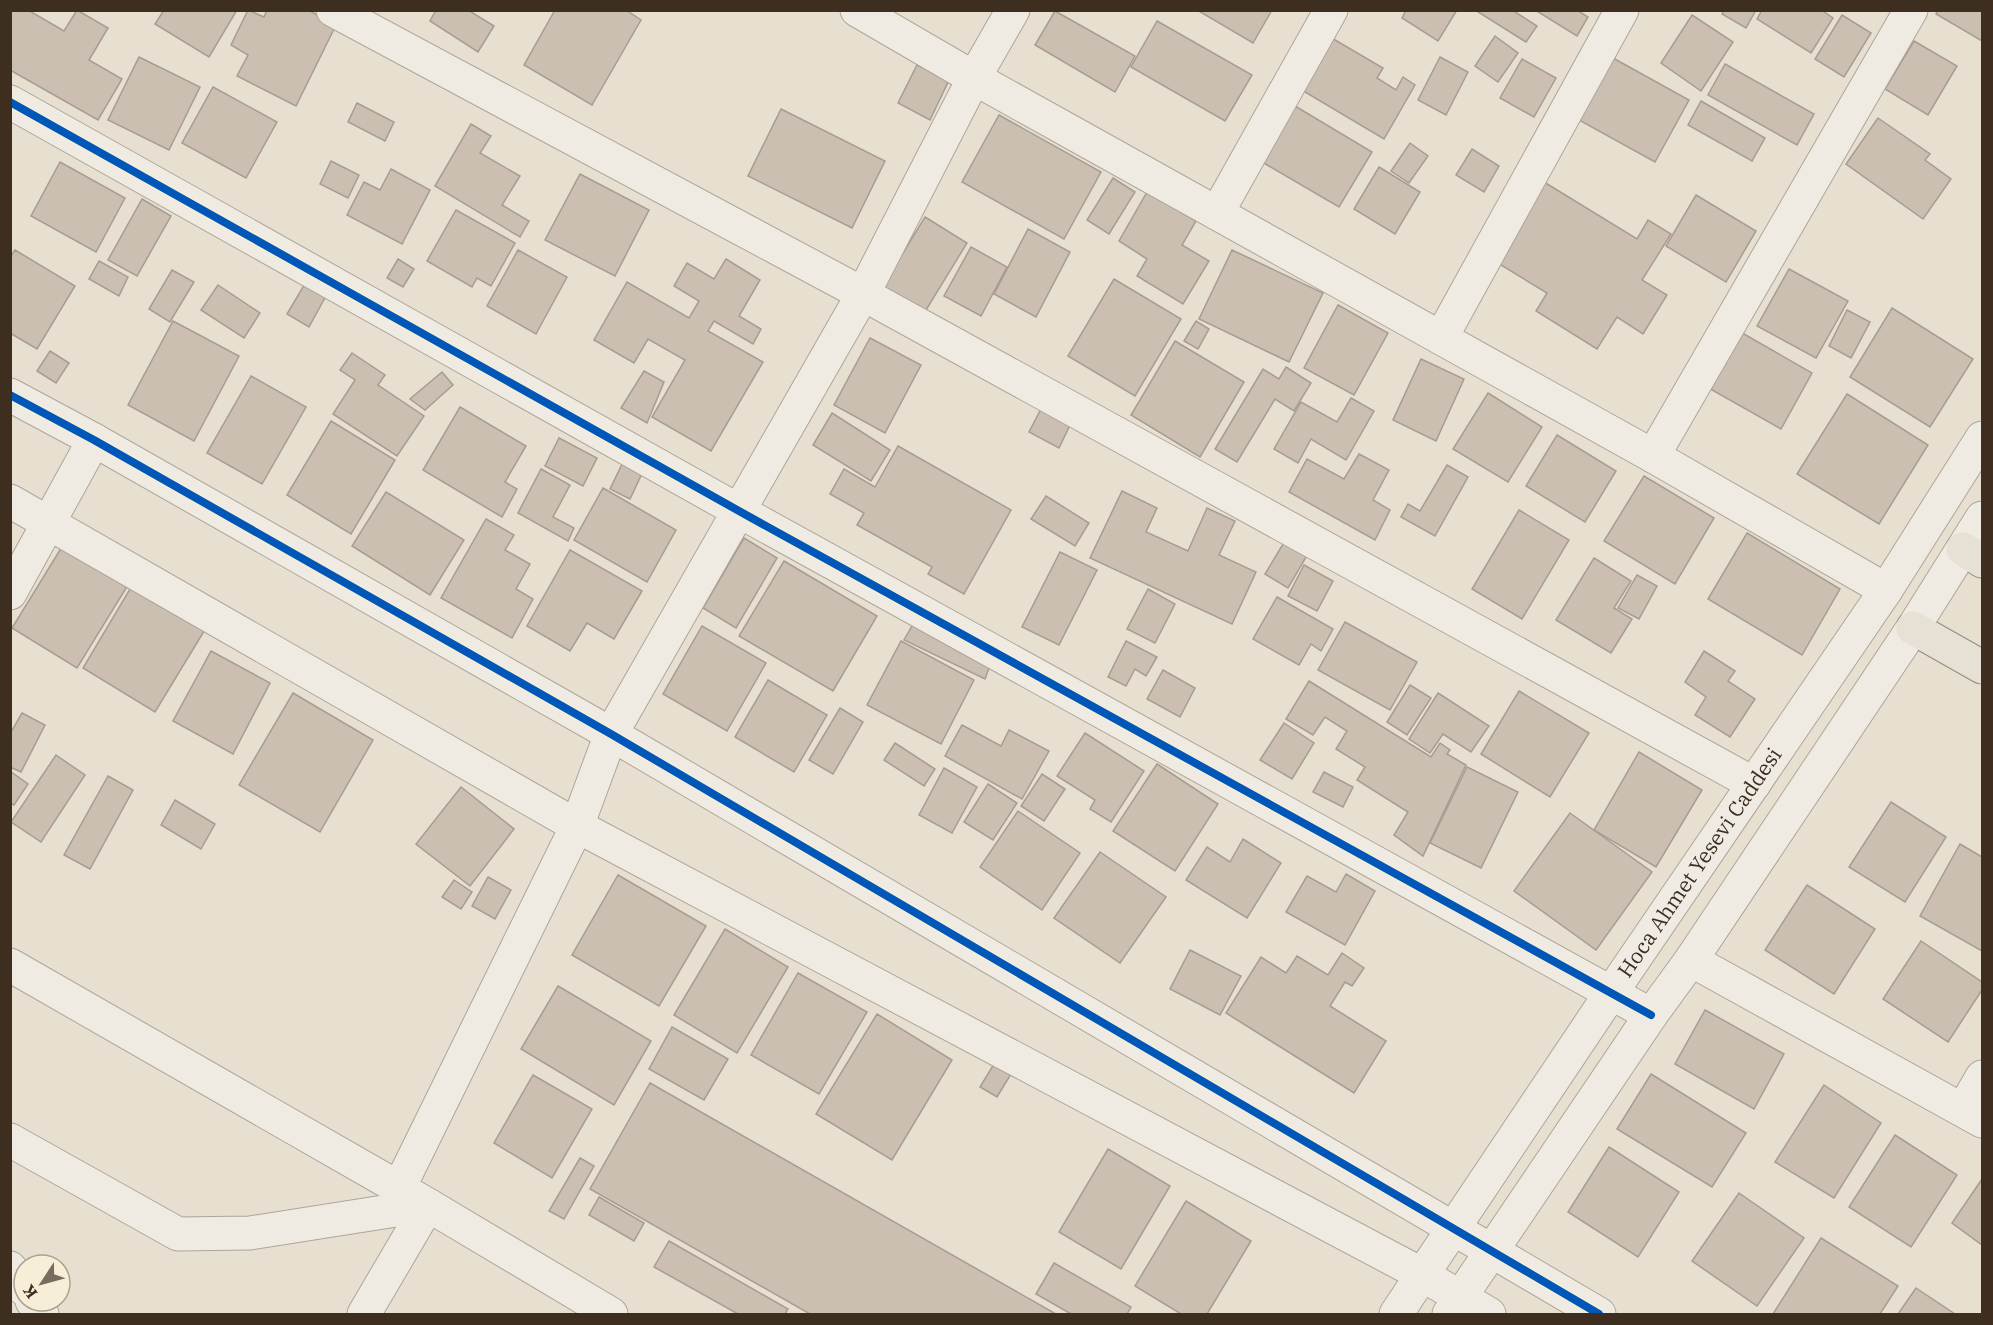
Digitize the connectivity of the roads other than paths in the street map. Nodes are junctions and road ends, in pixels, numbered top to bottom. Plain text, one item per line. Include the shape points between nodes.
1 (333, 10) edge
2 (857, 10) edge
3 (1013, 10) edge
4 (1331, 10) edge
5 (1622, 10) edge
6 (1911, 10) edge
7 (974, 78) junction
8 (10, 102) edge
9 (1217, 213) junction
10 (863, 294) junction
11 (1441, 338) junction
12 (10, 395) edge
13 (1983, 438) edge
14 (94, 440) junction
15 (1653, 456) junction
16 (10, 501) edge
17 (739, 511) junction
18 (1983, 518) edge
19 (49, 522) junction
20 (1973, 555) edge
21 (1886, 590) junction
22 (10, 593) edge
23 (1913, 628) junction
24 (1983, 667) edge
25 (610, 734) junction
26 (1754, 784) junction
27 (577, 826) junction
28 (1692, 960) junction
29 (10, 965) edge
30 (1611, 993) junction
31 (1651, 1015) junction
32 (1983, 1077) edge
33 (1973, 1115) edge
34 (10, 1140) edge
35 (399, 1188) junction
36 (428, 1205) junction
37 (1453, 1227) junction
38 (1491, 1252) junction
39 (1421, 1274) junction
40 (1455, 1306) edge
41 (364, 1314) edge
42 (611, 1314) edge
43 (1396, 1314) edge
44 (1489, 1314) edge
45 (1599, 1314) edge

1 - 10 street
2 - 7 street
3 - 7 street
4 - 9 street
5 - 11 street
6 - 15 street
7 - 9 street
7 - 10 street
8 - 17 street
9 - 11 street
10 - 17 street
10 - 26 street
11 - 15 street
12 - 14 street
13 - 21 street, Hoca Ahmet Yesevi Caddesi
14 - 19 street
14 - 25 street
15 - 21 street
16 - 19 street
17 - 25 street
17 - 30 street
18 - 20 street
19 - 22 street
19 - 27 street
20 - 23 street
21 - 26 street, Hoca Ahmet Yesevi Caddesi
23 - 24 main road
23 - 28 street
25 - 27 street
25 - 37 street
26 - 30 street, Hoca Ahmet Yesevi Caddesi
27 - 35 street
27 - 39 street
28 - 31 street
28 - 33 street
29 - 35 street
30 - 31 street
30 - 37 street, Hoca Ahmet Yesevi Caddesi
31 - 38 street
32 - 33 street
34 - 36 street via 178,1234 250,1233
35 - 36 street
36 - 41 street
36 - 42 street
37 - 38 street
37 - 39 street, Hoca Ahmet Yesevi Caddesi
38 - 40 street
38 - 45 street
39 - 40 street
39 - 43 street, Hoca Ahmet Yesevi Caddesi
40 - 44 street

